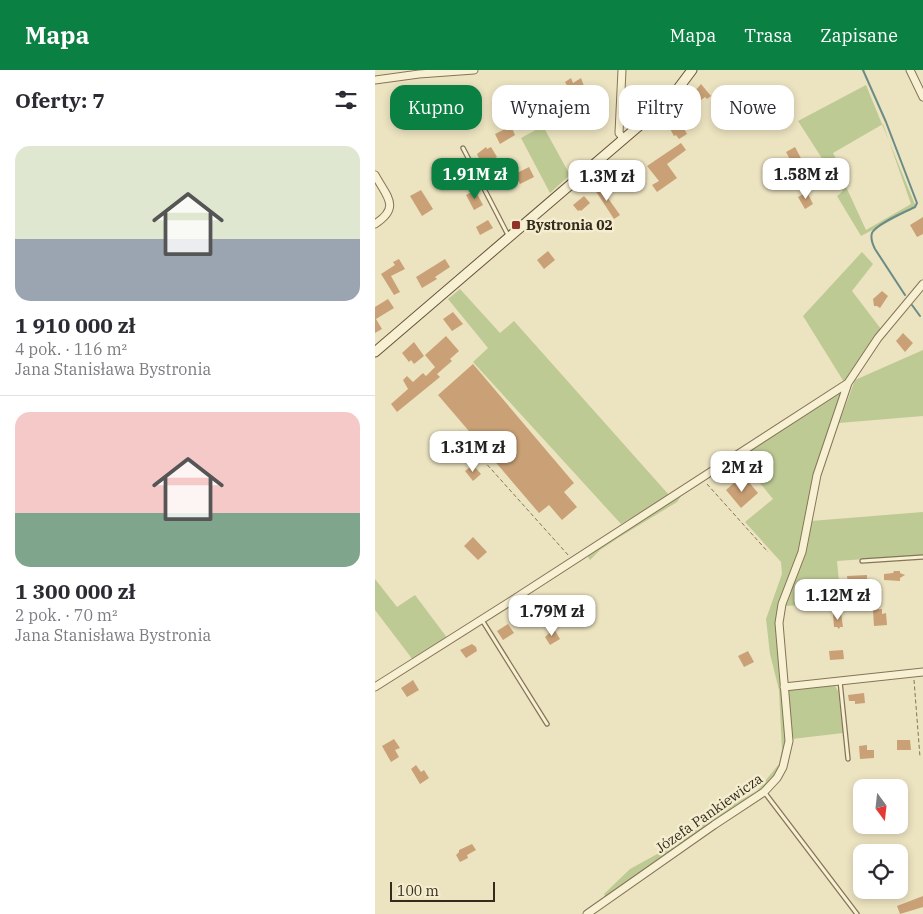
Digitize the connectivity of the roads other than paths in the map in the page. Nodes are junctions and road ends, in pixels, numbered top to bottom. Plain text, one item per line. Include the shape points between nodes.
1 (474, 70) edge
2 (622, 70) edge
3 (692, 70) edge
4 (910, 70) edge
5 (419, 72) edge
6 (375, 80) edge
7 (923, 97) edge
8 (624, 139) junction
9 (463, 148) dead end
10 (375, 175) edge
11 (375, 224) edge
12 (510, 238) junction
13 (923, 284) edge
14 (375, 352) edge
15 (848, 383) junction
16 (923, 557) edge
17 (863, 561) dead end
18 (482, 620) junction
19 (923, 672) edge
20 (840, 681) junction
21 (375, 687) edge
22 (784, 687) junction
23 (547, 724) dead end
24 (848, 759) dead end
25 (764, 792) junction
26 (587, 914) edge
27 (857, 914) edge

1 - 5 street
2 - 8 street via 619,133
3 - 8 street via 677,90
4 - 7 street
5 - 6 street
8 - 12 street
9 - 12 lane
10 - 11 street via 391,207 389,214
12 - 14 street
13 - 15 street, Józefa Pankiewicza via 878,338
15 - 18 street
15 - 22 street, Józefa Pankiewicza via 817,475 802,552 782,604 779,623
16 - 17 lane
18 - 21 street
18 - 23 lane
19 - 20 street
20 - 22 street
20 - 24 lane
22 - 25 street, Józefa Pankiewicza via 789,741 783,767
25 - 26 street, Józefa Pankiewicza
25 - 27 lane

